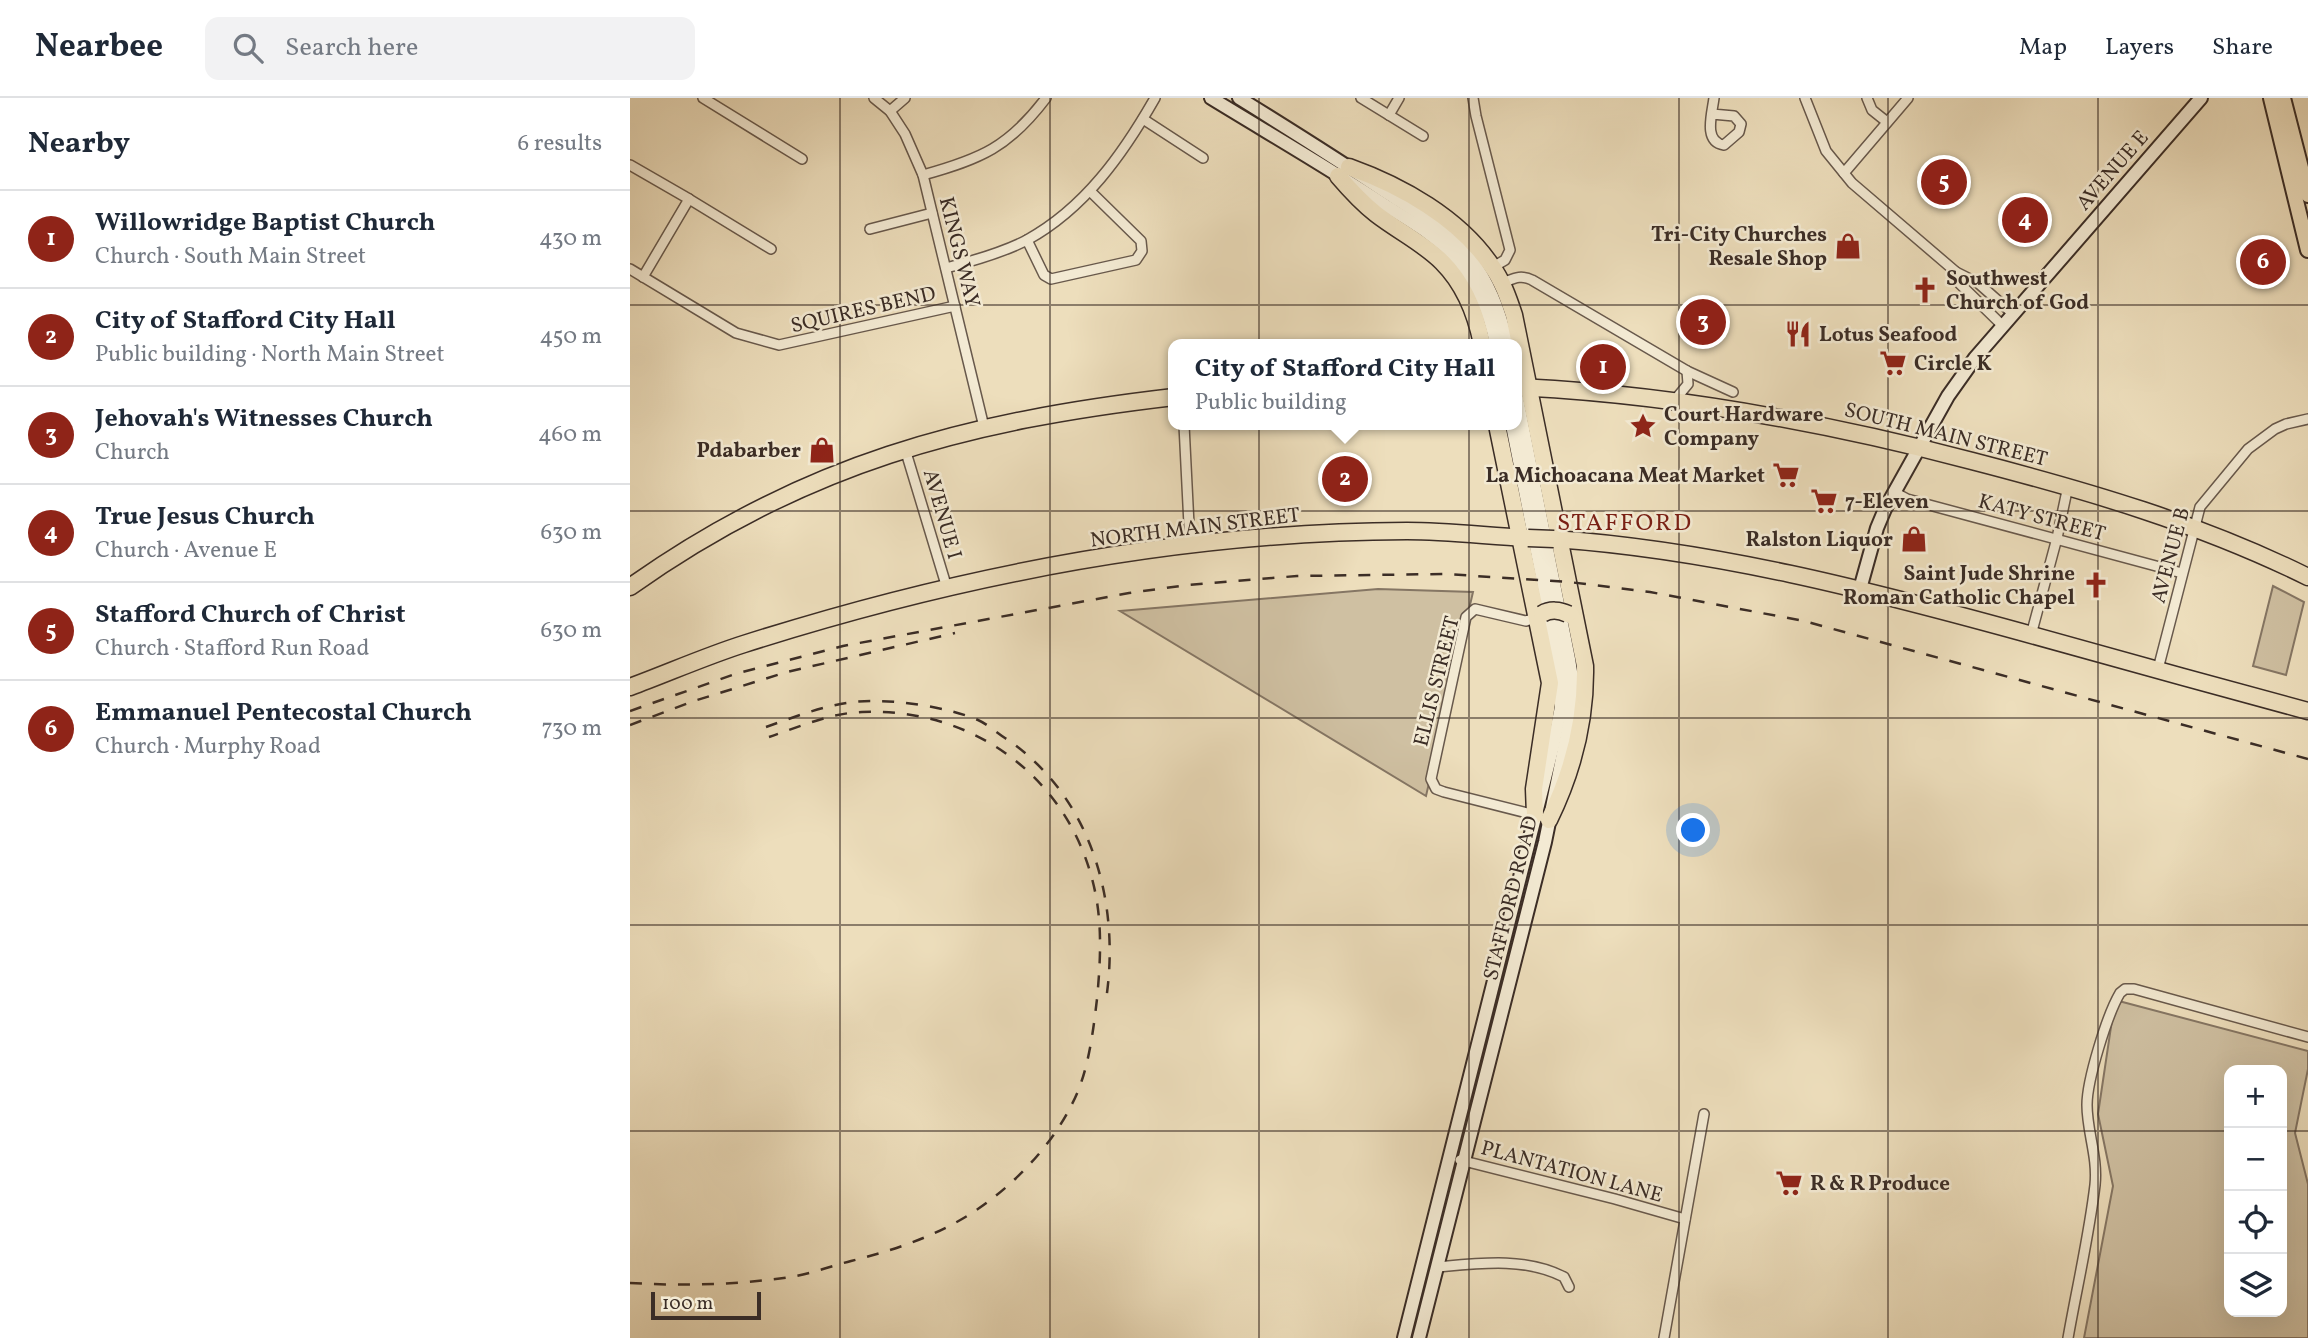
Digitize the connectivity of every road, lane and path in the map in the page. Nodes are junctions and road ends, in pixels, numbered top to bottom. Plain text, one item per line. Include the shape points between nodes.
1 (703, 98) edge
2 (874, 98) edge
3 (905, 98) edge
4 (1046, 98) edge
5 (1155, 98) edge
6 (1211, 98) edge
7 (1239, 98) edge
8 (1362, 98) edge
9 (1399, 98) edge
10 (1474, 98) edge
11 (1714, 98) edge
12 (1805, 98) edge
13 (1867, 98) edge
14 (1908, 98) edge
15 (2201, 98) edge
16 (2271, 98) edge
17 (2284, 98) edge
18 (890, 111) junction
19 (1712, 114) dead end
20 (1389, 115) junction
21 (1143, 119) junction
22 (1886, 122) junction
23 (1423, 136) dead end
24 (2285, 156) junction
25 (1203, 158) dead end
26 (802, 159) dead end
27 (630, 165) edge
28 (1344, 171) junction
29 (1844, 173) junction
30 (923, 175) junction
31 (1090, 191) junction
32 (2308, 195) edge
33 (690, 199) junction
34 (2308, 212) edge
35 (932, 213) junction
36 (870, 229) dead end
37 (1027, 240) junction
38 (771, 249) dead end
39 (2308, 250) edge
40 (1493, 267) junction
41 (946, 268) junction
42 (630, 269) edge
43 (1956, 272) junction
44 (643, 277) junction
45 (1502, 284) junction
46 (956, 306) junction
47 (2012, 313) junction
48 (2002, 325) junction
49 (1481, 339) edge
50 (1495, 339) edge
51 (1506, 339) edge
52 (1517, 339) edge
53 (1687, 370) junction
54 (1522, 380) edge
55 (1522, 384) edge
56 (1733, 392) dead end
57 (1168, 398) edge
58 (1522, 400) edge
59 (1674, 401) junction
60 (2308, 419) edge
61 (984, 427) junction
62 (1184, 430) edge
63 (1498, 430) edge
64 (1514, 430) edge
65 (1919, 447) junction
66 (905, 449) junction
67 (1525, 462) junction
68 (2068, 486) junction
69 (1894, 492) junction
70 (2193, 527) junction
71 (1524, 538) junction
72 (2057, 538) junction
73 (1557, 539) junction
74 (1190, 545) junction
75 (2182, 573) junction
76 (2308, 577) edge
77 (630, 587) edge
78 (947, 588) junction
79 (1860, 589) junction
80 (1539, 616) junction
81 (1572, 616) junction
82 (2031, 635) junction
83 (2158, 669) junction
84 (630, 687) edge
85 (2308, 711) edge
86 (1542, 817) junction
87 (2308, 1037) edge
88 (1704, 1114) dead end
89 (1450, 1157) junction
90 (1464, 1161) junction
91 (1685, 1219) junction
92 (1437, 1267) junction
93 (1569, 1287) dead end
94 (1404, 1338) edge
95 (1419, 1338) edge
96 (1664, 1338) edge
97 (2068, 1338) edge

1 - 26 street
2 - 18 street, KINGS WAY
3 - 18 street
4 - 30 street via 1028,122 993,149 965,164
5 - 21 street
6 - 28 main road
7 - 28 main road
8 - 20 street
9 - 20 street
10 - 40 street via 1510,250 1505,260
11 - 19 street
12 - 29 street via 1826,151
13 - 22 street via 1872,110
14 - 22 street
15 - 47 main road, AVENUE E
16 - 24 main road
17 - 32 main road
18 - 30 street, KINGS WAY
20 - 23 street
21 - 25 street
21 - 31 street
22 - 29 street
24 - 34 main road via 2294,163
24 - 39 main road
27 - 33 street
28 - 40 highway via 1377,177 1446,218
28 - 49 highway via 1356,197 1442,262 1470,303
28 - 50 main road via 1458,260 1478,290
28 - 51 main road via 1434,224 1466,253 1498,307
29 - 43 street
30 - 35 street, KINGS WAY
31 - 37 street
31 - 37 street via 1140,241 1142,251 1136,260 1051,278 1044,275
33 - 38 street
33 - 44 street
35 - 36 street
35 - 41 street, KINGS WAY
37 - 41 street
40 - 45 highway
41 - 46 street, KINGS WAY
42 - 44 street, SQUIRES BEND
43 - 47 street via 1978,283
43 - 48 street via 1960,284
44 - 46 street, SQUIRES BEND via 736,333 779,345
45 - 52 highway via 1514,315
45 - 53 street via 1524,276
46 - 61 street, KINGS WAY
47 - 48 main road, AVENUE E
48 - 65 main road, AVENUE E via 1961,376
53 - 56 street
53 - 59 street via 1688,384
54 - 59 highway, SOUTH MAIN STREET
55 - 73 highway
57 - 61 highway
58 - 67 main road
59 - 65 highway, SOUTH MAIN STREET via 1818,424
60 - 70 street, AVENUE B via 2274,429 2248,449 2204,501
61 - 66 highway
62 - 74 street
63 - 71 highway
64 - 67 main road
65 - 68 highway, SOUTH MAIN STREET
65 - 69 main road, AVENUE E
66 - 77 highway via 824,478 748,513
66 - 78 street, AVENUE I
67 - 86 main road, STAFFORD ROAD via 1572,678 1570,719
68 - 70 highway, SOUTH MAIN STREET
68 - 72 street
69 - 72 street, KATY STREET
69 - 79 main road, AVENUE E via 1879,521
70 - 75 street, AVENUE B
70 - 76 highway, SOUTH MAIN STREET
71 - 73 highway, NORTH MAIN STREET, bridge
71 - 74 highway, NORTH MAIN STREET via 1378,531
71 - 80 highway
72 - 75 street, KATY STREET
72 - 82 street
73 - 79 highway, NORTH MAIN STREET via 1721,559
73 - 81 highway
74 - 78 highway, NORTH MAIN STREET
75 - 83 street, AVENUE B
78 - 84 highway, NORTH MAIN STREET via 743,644
79 - 82 highway, NORTH MAIN STREET
80 - 81 highway, bridge via 1547,610
80 - 86 highway via 1550,683 1534,789
80 - 86 street, ELLIS STREET via 1526,621 1475,609 1466,617 1431,772 1432,784 1444,793
81 - 86 highway via 1585,666 1585,693 1573,764
82 - 83 highway, NORTH MAIN STREET
83 - 85 highway, NORTH MAIN STREET
86 - 89 main road, STAFFORD ROAD
86 - 90 main road, STAFFORD ROAD via 1535,887
87 - 97 street via 2134,989 2120,993 2089,1088 2095,1185
88 - 91 street
89 - 90 street, PLANTATION LANE
89 - 94 main road, STAFFORD ROAD
90 - 91 street, PLANTATION LANE
90 - 92 main road, STAFFORD ROAD
91 - 96 street
92 - 93 street via 1499,1262 1532,1265 1564,1277
92 - 95 main road, STAFFORD ROAD

